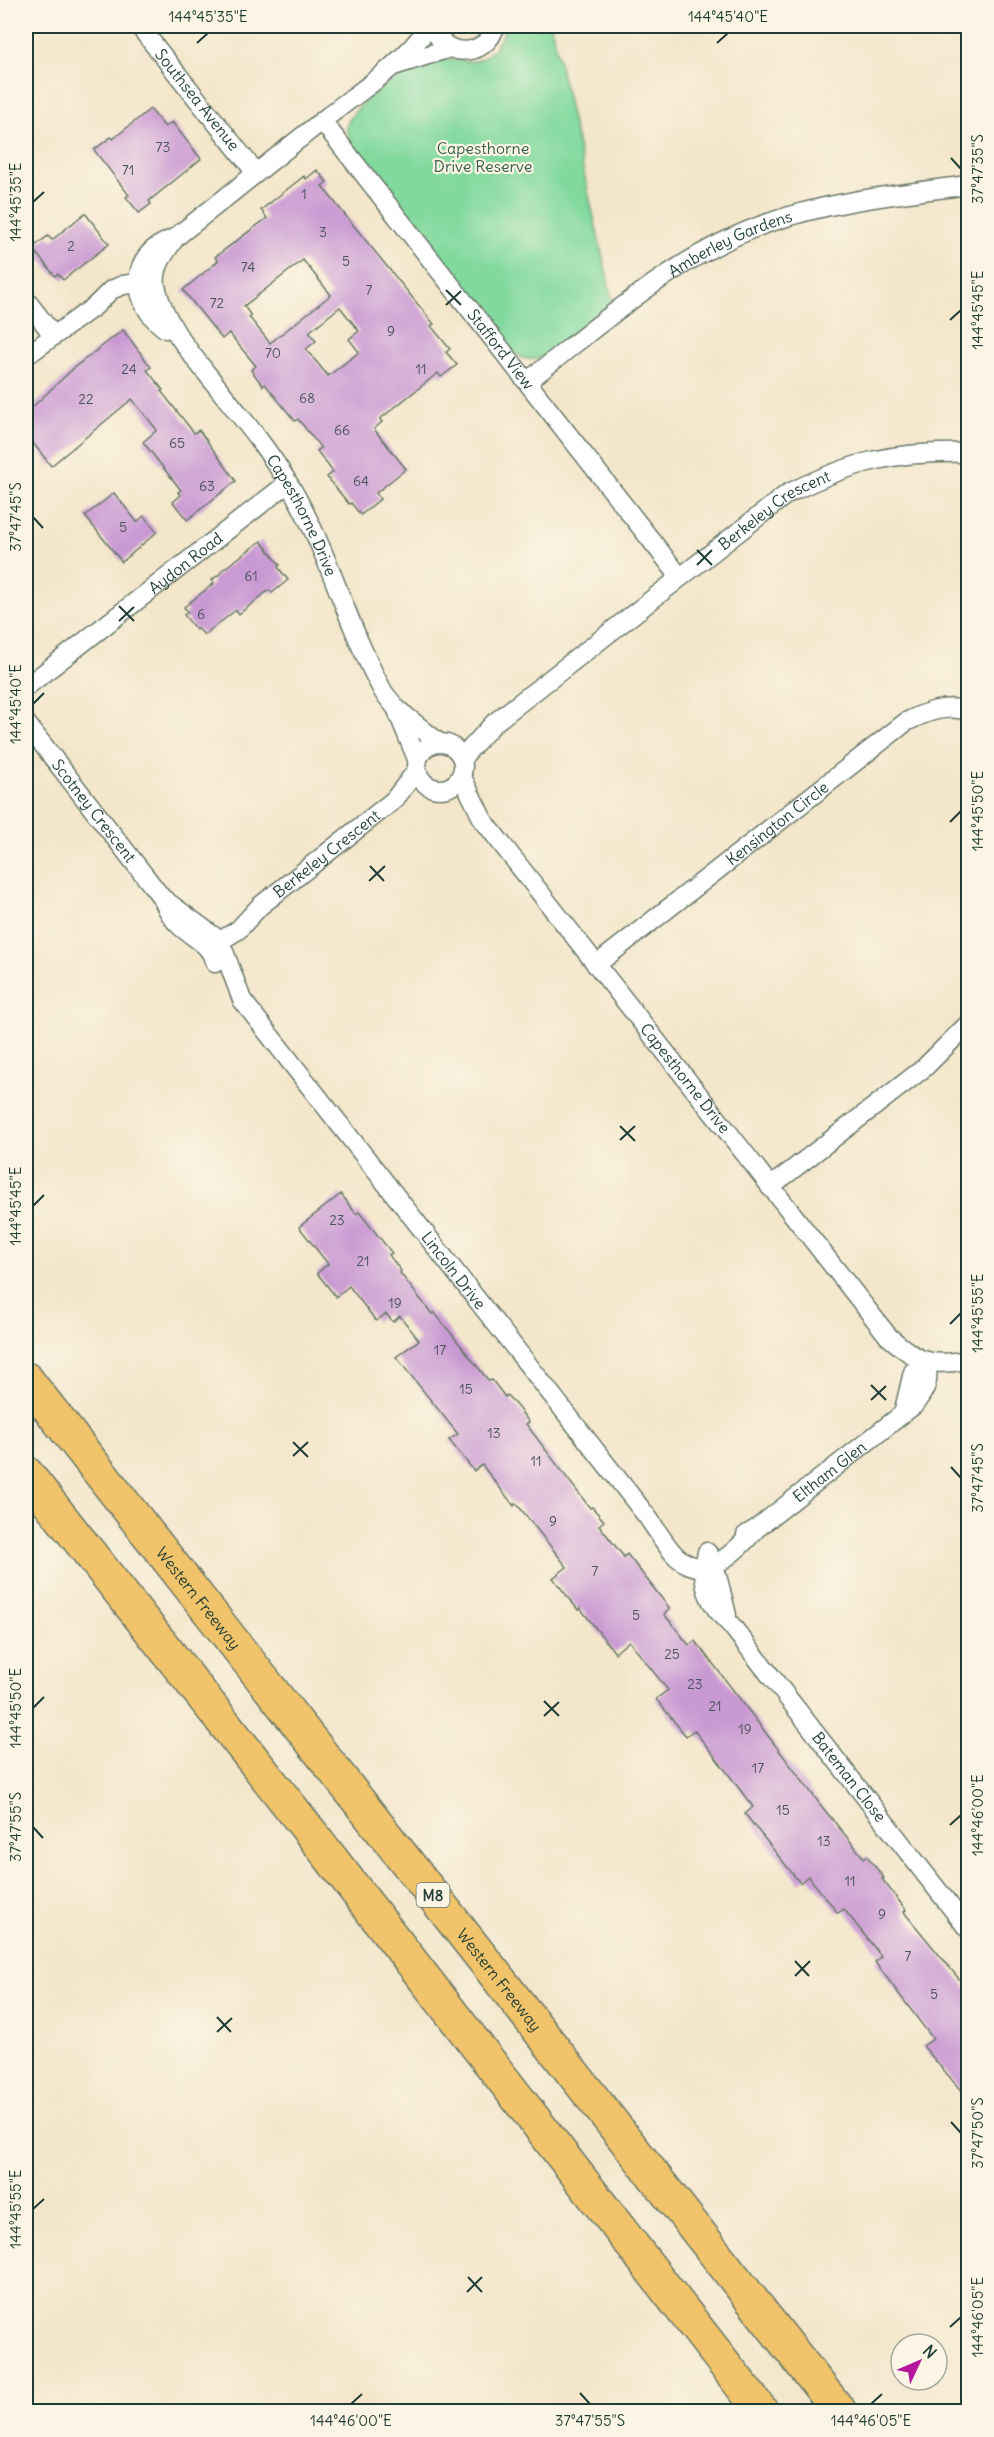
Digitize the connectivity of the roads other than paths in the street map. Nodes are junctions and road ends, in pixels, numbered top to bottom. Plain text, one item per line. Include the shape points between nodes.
1 (139, 26) edge
2 (431, 26) edge
3 (496, 26) edge
4 (450, 48) junction
5 (395, 66) junction
6 (322, 121) junction
7 (256, 173) junction
8 (969, 185) edge
9 (144, 288) junction
10 (26, 300) edge
11 (53, 334) junction
12 (26, 356) edge
13 (528, 381) junction
14 (969, 453) edge
15 (288, 483) junction
16 (680, 577) junction
17 (26, 687) edge
18 (397, 709) junction
19 (969, 711) edge
20 (26, 723) edge
21 (494, 723) junction
22 (444, 743) junction
23 (417, 764) junction
24 (461, 766) junction
25 (439, 788) junction
26 (394, 800) junction
27 (483, 820) junction
28 (214, 942) junction
29 (596, 965) junction
30 (969, 1024) edge
31 (770, 1187) junction
32 (967, 1359) edge
33 (923, 1371) junction
34 (26, 1379) edge
35 (26, 1473) edge
36 (708, 1562) junction
37 (969, 1929) edge
38 (762, 2412) edge
39 (840, 2412) edge

1 - 7 street, Southsea Avenue
2 - 4 street
2 - 5 street
3 - 4 street via 477,49
4 - 5 street
5 - 6 street
6 - 7 street
6 - 13 street, Stafford View
7 - 9 street via 176,237
8 - 13 street, Amberley Gardens via 819,208 770,222 718,244 620,308
9 - 11 street via 95,306
9 - 15 street, Capesthorne Drive
10 - 11 street
11 - 12 street
13 - 16 street, Stafford View
14 - 16 street, Berkeley Crescent via 896,455 821,477 778,500
15 - 17 street, Aydon Road
15 - 18 street, Capesthorne Drive via 377,680
16 - 21 street, Berkeley Crescent
18 - 22 street, Capesthorne Drive
18 - 23 street, Capesthorne Drive
19 - 29 street, Kensington Circle via 927,711 906,722
20 - 28 street, Scotney Crescent via 180,926
21 - 22 street, Berkeley Crescent
21 - 24 street, Berkeley Crescent
22 - 23 street via 425,747
22 - 24 street
23 - 25 street via 422,781
23 - 26 street, Berkeley Crescent
24 - 25 street via 457,781
24 - 27 street, Capesthorne Drive
25 - 26 street, Berkeley Crescent
25 - 27 street, Capesthorne Drive
26 - 28 street, Berkeley Crescent via 260,906 233,921
27 - 29 street, Capesthorne Drive
28 - 36 street, Lincoln Drive via 224,985 242,1000 666,1541 695,1551
29 - 31 street, Capesthorne Drive
30 - 31 street via 924,1068
31 - 33 street, Capesthorne Drive via 888,1336 916,1359
32 - 33 street
33 - 36 street, Eltham Glen via 903,1414
34 - 39 highway, Western Freeway / M8
35 - 38 highway
36 - 37 street, Bateman Close via 731,1625

